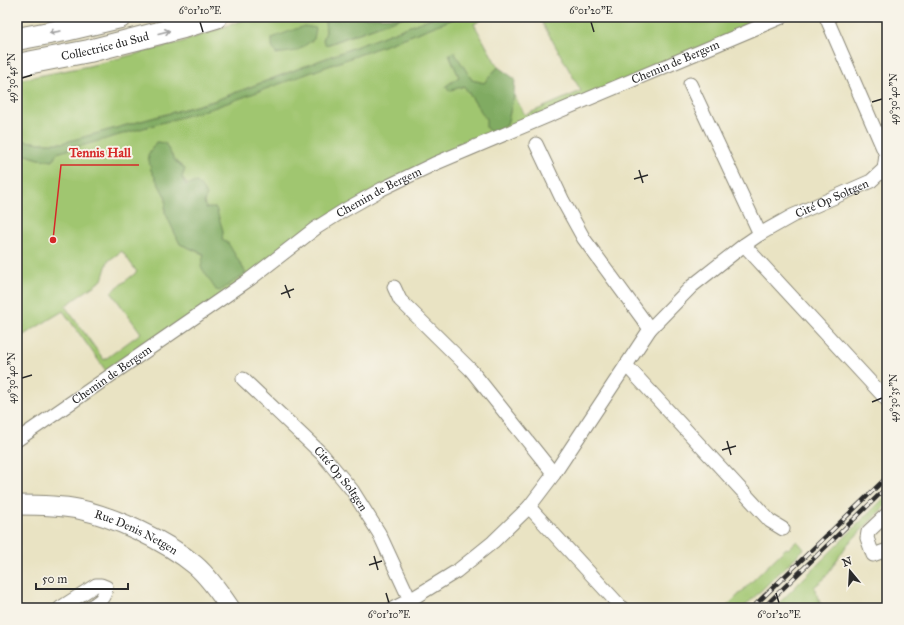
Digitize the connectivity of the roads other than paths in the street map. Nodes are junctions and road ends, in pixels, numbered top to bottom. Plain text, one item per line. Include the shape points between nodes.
1 (120, 17) edge
2 (216, 17) edge
3 (782, 17) edge
4 (826, 17) edge
5 (17, 39) edge
6 (17, 65) edge
7 (690, 84) dead end
8 (536, 144) dead end
9 (886, 155) edge
10 (760, 234) junction
11 (744, 245) junction
12 (394, 287) dead end
13 (650, 329) junction
14 (626, 365) junction
15 (243, 379) dead end
16 (887, 400) edge
17 (17, 440) edge
18 (554, 474) junction
19 (17, 505) edge
20 (529, 507) junction
21 (887, 514) edge
22 (783, 529) dead end
23 (887, 550) edge
24 (410, 600) junction
25 (60, 608) edge
26 (89, 608) edge
27 (230, 608) edge
28 (394, 608) edge
29 (622, 608) edge

1 -> 5 highway, Collectrice du Sud
6 -> 2 highway, Collectrice du Sud via 89,51
3 - 17 street, Chemin de Bergem via 434,164 382,189 316,228 250,279
4 - 9 street, Cité Op Soltgen
7 - 10 street
8 - 13 street via 584,239
9 - 10 street, Cité Op Soltgen via 884,169 871,181 792,216
10 - 11 street, Cité Op Soltgen
11 - 13 street, Cité Op Soltgen via 692,286
11 - 16 street
12 - 18 street via 400,300 471,370
13 - 14 street, Cité Op Soltgen
14 - 18 street, Cité Op Soltgen
14 - 22 street via 770,521
15 - 24 street, Cité Op Soltgen via 322,454 352,490 379,533
18 - 20 street, Cité Op Soltgen
19 - 27 main road, Rue Denis Netgen via 77,509 121,522 167,546 196,566
20 - 24 street, Cité Op Soltgen via 493,542 457,571
20 - 29 street
21 - 23 street via 868,532 867,538 873,555
24 - 28 street, Cité Op Soltgen
25 - 26 street via 96,585 106,587 106,594 102,600

